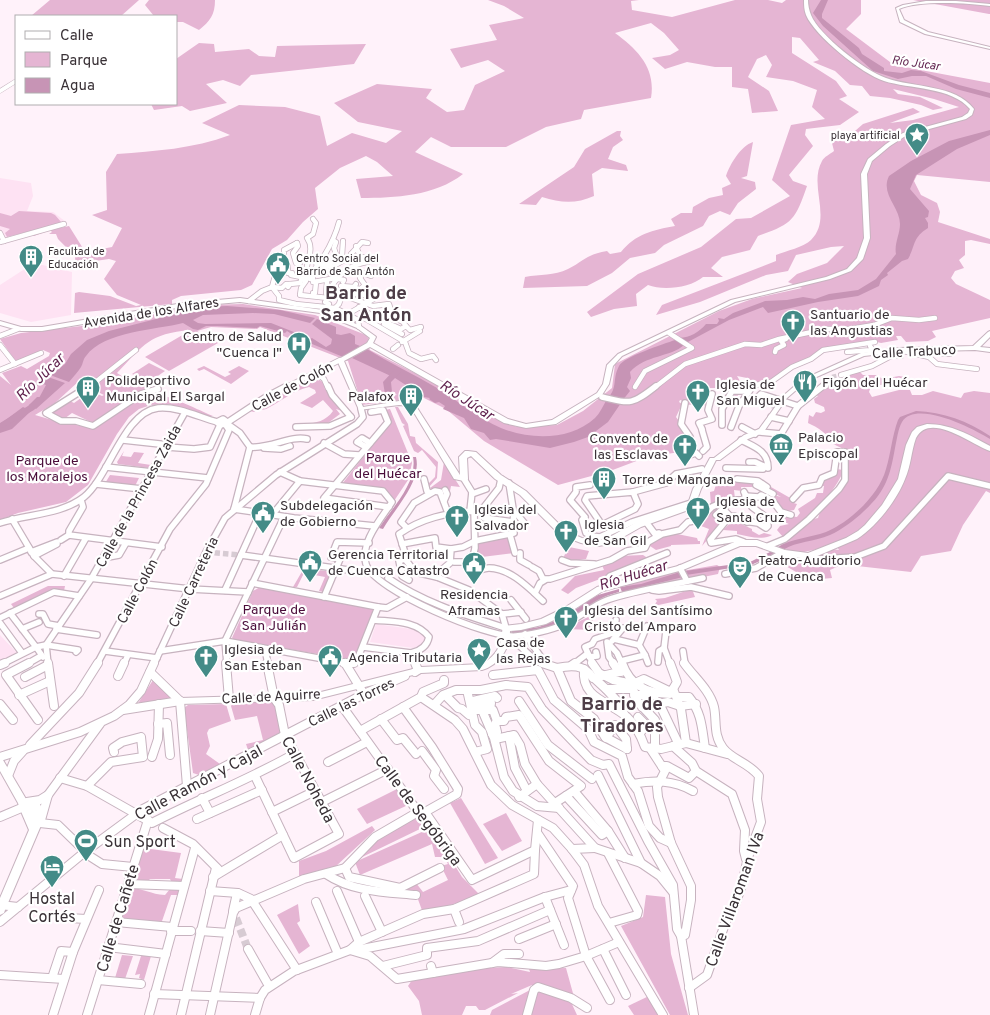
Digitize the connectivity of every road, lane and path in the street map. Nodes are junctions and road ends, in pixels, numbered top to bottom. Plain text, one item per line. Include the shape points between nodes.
1 (806, 0) edge
2 (990, 4) edge
3 (990, 48) edge
4 (15, 82) edge
5 (0, 91) edge
6 (313, 219) dead end
7 (339, 222) dead end
8 (64, 224) dead end
9 (0, 233) edge
10 (2, 241) edge
11 (343, 241) dead end
12 (333, 243) junction
13 (368, 243) dead end
14 (356, 246) junction
15 (298, 247) junction
16 (342, 250) junction
17 (302, 253) junction
18 (329, 253) dead end
19 (284, 255) junction
20 (352, 256) junction
21 (340, 260) junction
22 (364, 260) junction
23 (309, 261) junction
24 (316, 263) junction
25 (281, 265) junction
26 (348, 267) junction
27 (326, 270) junction
28 (363, 273) junction
29 (337, 276) junction
30 (353, 276) dead end
31 (371, 276) dead end
32 (303, 277) junction
33 (289, 281) junction
34 (314, 281) junction
35 (306, 283) junction
36 (272, 287) junction
37 (327, 288) junction
38 (364, 290) junction
39 (314, 293) junction
40 (342, 295) junction
41 (249, 301) junction
42 (365, 303) junction
43 (387, 304) junction
44 (358, 307) junction
45 (371, 310) junction
46 (378, 313) junction
47 (348, 314) junction
48 (364, 318) junction
49 (935, 318) dead end
50 (0, 323) edge
51 (397, 323) dead end
52 (358, 324) junction
53 (384, 324) dead end
54 (410, 327) junction
55 (18, 329) junction
56 (990, 333) edge
57 (402, 334) junction
58 (668, 334) junction
59 (0, 336) edge
60 (396, 337) junction
61 (790, 338) junction
62 (875, 342) dead end
63 (369, 344) junction
64 (0, 345) edge
65 (398, 346) junction
66 (973, 348) junction
67 (136, 350) dead end
68 (990, 350) edge
69 (875, 351) junction
70 (775, 352) dead end
71 (847, 352) dead end
72 (41, 353) dead end
73 (898, 354) junction
74 (910, 355) dead end
75 (853, 358) junction
76 (343, 359) junction
77 (436, 360) dead end
78 (936, 362) junction
79 (15, 364) junction
80 (862, 365) dead end
81 (977, 369) dead end
82 (0, 370) edge
83 (841, 375) tunnel mouth
84 (825, 385) dead end
85 (635, 386) dead end
86 (158, 390) dead end
87 (749, 391) junction
88 (712, 394) dead end
89 (604, 398) dead end
90 (782, 402) junction
91 (685, 403) dead end
92 (764, 403) dead end
93 (798, 406) junction
94 (366, 411) junction
95 (184, 414) junction
96 (351, 417) junction
97 (771, 417) junction
98 (789, 421) junction
99 (223, 422) junction
100 (722, 425) dead end
101 (296, 427) dead end
102 (732, 427) dead end
103 (742, 427) dead end
104 (759, 432) junction
105 (690, 437) dead end
106 (307, 439) dead end
107 (123, 440) junction
108 (359, 440) dead end
109 (741, 440) junction
110 (324, 444) junction
111 (368, 445) junction
112 (168, 446) junction
113 (290, 446) dead end
114 (250, 447) junction
115 (262, 448) junction
116 (990, 450) edge
117 (359, 455) junction
118 (683, 457) dead end
119 (749, 462) dead end
120 (106, 468) junction
121 (726, 468) dead end
122 (702, 469) dead end
123 (763, 469) dead end
124 (280, 472) junction
125 (152, 473) junction
126 (208, 478) junction
127 (424, 479) dead end
128 (464, 479) junction
129 (501, 479) junction
130 (737, 479) dead end
131 (300, 481) junction
132 (509, 483) junction
133 (757, 483) junction
134 (96, 484) junction
135 (335, 485) junction
136 (590, 485) dead end
137 (990, 486) edge
138 (767, 487) dead end
139 (142, 489) junction
140 (486, 489) dead end
141 (445, 490) dead end
142 (633, 492) junction
143 (430, 493) junction
144 (472, 494) junction
145 (773, 494) dead end
146 (745, 496) junction
147 (793, 499) dead end
148 (81, 500) junction
149 (444, 501) junction
150 (694, 502) junction
151 (728, 502) junction
152 (389, 506) junction
153 (234, 509) junction
154 (477, 510) junction
155 (260, 513) junction
156 (448, 513) junction
157 (517, 514) dead end
158 (272, 515) junction
159 (791, 515) dead end
160 (284, 517) junction
161 (12, 518) junction
162 (729, 519) junction
163 (513, 522) junction
164 (646, 522) junction
165 (0, 523) edge
166 (525, 524) dead end
167 (375, 526) junction
168 (407, 528) junction
169 (683, 528) junction
170 (511, 534) junction
171 (69, 535) junction
172 (86, 538) junction
173 (61, 540) dead end
174 (113, 541) junction
175 (474, 541) junction
176 (744, 542) junction
177 (126, 543) junction
178 (369, 543) junction
179 (402, 544) junction
180 (162, 547) junction
181 (770, 547) junction
182 (451, 549) junction
183 (31, 552) junction
184 (667, 553) dead end
185 (781, 553) junction
186 (241, 555) junction
187 (103, 558) junction
188 (264, 558) junction
189 (805, 558) junction
190 (405, 559) junction
191 (0, 560) edge
192 (473, 560) junction
193 (562, 560) dead end
194 (452, 562) junction
195 (594, 564) junction
196 (337, 569) junction
197 (681, 569) junction
198 (370, 573) junction
199 (52, 574) junction
200 (725, 574) dead end
201 (64, 576) junction
202 (565, 576) dead end
203 (437, 577) junction
204 (91, 578) junction
205 (388, 578) dead end
206 (703, 578) dead end
207 (543, 579) junction
208 (687, 579) junction
209 (409, 580) dead end
210 (252, 583) junction
211 (141, 584) junction
212 (448, 586) dead end
213 (604, 587) junction
214 (190, 588) junction
215 (649, 589) junction
216 (224, 590) junction
217 (469, 590) junction
218 (248, 592) junction
219 (534, 595) junction
220 (0, 596) edge
221 (79, 596) junction
222 (729, 596) dead end
223 (324, 597) junction
224 (407, 597) junction
225 (511, 600) dead end
226 (544, 602) dead end
227 (378, 607) junction
228 (521, 612) junction
229 (10, 613) junction
230 (39, 614) dead end
231 (502, 614) junction
232 (0, 618) edge
233 (526, 619) dead end
234 (374, 620) junction
235 (616, 620) dead end
236 (0, 623) edge
237 (38, 625) dead end
238 (647, 626) dead end
239 (58, 628) junction
240 (22, 629) junction
241 (666, 631) dead end
242 (507, 633) junction
243 (97, 635) dead end
244 (524, 635) junction
245 (609, 639) junction
246 (225, 641) junction
247 (46, 645) junction
248 (639, 645) junction
249 (36, 647) junction
250 (363, 647) junction
251 (664, 648) junction
252 (265, 649) junction
253 (105, 651) junction
254 (160, 651) junction
255 (683, 651) dead end
256 (76, 652) dead end
257 (596, 652) dead end
258 (22, 653) junction
259 (411, 653) junction
260 (128, 655) junction
261 (645, 655) junction
262 (588, 656) junction
263 (157, 658) junction
264 (45, 661) junction
265 (621, 661) junction
266 (345, 662) junction
267 (658, 662) dead end
268 (545, 663) junction
269 (648, 663) dead end
270 (572, 665) junction
271 (0, 666) edge
272 (555, 668) junction
273 (596, 668) junction
274 (585, 669) junction
275 (418, 670) junction
276 (538, 670) junction
277 (150, 672) junction
278 (622, 672) junction
279 (493, 675) dead end
280 (118, 676) dead end
281 (605, 676) junction
282 (25, 677) dead end
283 (594, 678) junction
284 (642, 679) junction
285 (444, 680) dead end
286 (50, 681) junction
287 (355, 687) junction
288 (606, 688) junction
289 (633, 688) junction
290 (467, 690) junction
291 (653, 691) junction
292 (672, 691) junction
293 (662, 694) junction
294 (19, 695) junction
295 (361, 696) junction
296 (420, 697) junction
297 (677, 697) junction
298 (274, 698) junction
299 (496, 698) dead end
300 (229, 699) junction
301 (444, 699) junction
302 (180, 700) junction
303 (519, 701) dead end
304 (659, 703) junction
305 (0, 704) edge
306 (159, 704) junction
307 (696, 704) junction
308 (134, 705) junction
309 (434, 705) junction
310 (54, 706) dead end
311 (342, 706) junction
312 (680, 706) junction
313 (403, 707) junction
314 (471, 707) junction
315 (642, 707) junction
316 (482, 710) junction
317 (490, 710) junction
318 (583, 712) junction
319 (624, 714) junction
320 (638, 717) dead end
321 (381, 719) junction
322 (13, 720) dead end
323 (38, 720) dead end
324 (282, 722) junction
325 (497, 722) junction
326 (101, 723) junction
327 (158, 724) junction
328 (296, 729) junction
329 (588, 729) junction
330 (81, 731) junction
331 (360, 731) junction
332 (640, 733) junction
333 (285, 736) junction
334 (493, 736) junction
335 (509, 736) junction
336 (88, 738) junction
337 (606, 738) junction
338 (367, 742) junction
339 (679, 745) junction
340 (27, 748) junction
341 (651, 748) junction
342 (705, 748) junction
343 (487, 749) junction
344 (627, 749) junction
345 (114, 752) dead end
346 (475, 752) junction
347 (294, 754) junction
348 (170, 755) dead end
349 (730, 755) junction
350 (622, 756) junction
351 (0, 757) edge
352 (152, 757) dead end
353 (328, 762) dead end
354 (0, 764) edge
355 (662, 766) junction
356 (388, 769) junction
357 (696, 771) junction
358 (8, 776) junction
359 (255, 776) junction
360 (60, 778) junction
361 (661, 780) junction
362 (537, 784) junction
363 (632, 784) junction
364 (87, 786) junction
365 (187, 786) junction
366 (444, 789) dead end
367 (578, 789) junction
368 (262, 790) junction
369 (315, 791) junction
370 (527, 791) junction
371 (693, 791) dead end
372 (48, 795) junction
373 (566, 796) junction
374 (519, 797) junction
375 (202, 798) junction
376 (322, 802) junction
377 (23, 804) junction
378 (557, 805) junction
379 (272, 812) junction
380 (422, 812) junction
381 (210, 813) junction
382 (136, 814) junction
383 (0, 816) edge
384 (197, 819) dead end
385 (538, 820) junction
386 (150, 822) junction
387 (37, 825) junction
388 (163, 828) dead end
389 (608, 831) junction
390 (538, 834) junction
391 (283, 835) junction
392 (671, 843) junction
393 (195, 848) junction
394 (595, 848) junction
395 (572, 849) junction
396 (535, 850) junction
397 (86, 852) junction
398 (608, 853) junction
399 (625, 858) junction
400 (746, 861) junction
401 (641, 863) junction
402 (133, 867) junction
403 (216, 868) junction
404 (344, 868) junction
405 (440, 868) dead end
406 (225, 872) junction
407 (326, 874) junction
408 (214, 877) junction
409 (128, 884) junction
410 (184, 886) junction
411 (99, 890) dead end
412 (571, 890) junction
413 (210, 891) junction
414 (337, 891) dead end
415 (236, 893) junction
416 (416, 895) dead end
417 (365, 896) dead end
418 (676, 896) junction
419 (544, 897) junction
420 (253, 901) junction
421 (316, 902) dead end
422 (1, 907) edge
423 (18, 907) junction
424 (454, 909) junction
425 (550, 910) junction
426 (234, 916) junction
427 (69, 918) dead end
428 (86, 919) junction
429 (0, 922) edge
430 (116, 922) junction
431 (459, 922) dead end
432 (609, 923) junction
433 (556, 924) junction
434 (172, 929) junction
435 (195, 931) junction
436 (382, 932) junction
437 (228, 933) junction
438 (681, 936) junction
439 (519, 939) dead end
440 (619, 942) junction
441 (564, 945) dead end
442 (108, 948) junction
443 (355, 948) junction
444 (248, 949) tunnel mouth
445 (603, 949) junction
446 (73, 952) junction
447 (166, 954) junction
448 (338, 954) junction
449 (519, 954) dead end
450 (586, 956) junction
451 (492, 963) junction
452 (383, 966) junction
453 (297, 970) junction
454 (0, 975) edge
455 (52, 978) junction
456 (64, 979) junction
457 (98, 980) junction
458 (141, 984) dead end
459 (270, 986) junction
460 (690, 988) junction
461 (154, 994) junction
462 (186, 994) junction
463 (215, 995) junction
464 (626, 995) dead end
465 (260, 998) junction
466 (610, 1000) dead end
467 (587, 1008) dead end
468 (53, 1015) edge
469 (87, 1015) edge
470 (149, 1015) edge
471 (181, 1015) edge
472 (210, 1015) edge
473 (255, 1015) edge
474 (527, 1015) edge
475 (663, 1015) edge
476 (694, 1015) edge

1 - 58 street via 808,14 817,29 870,73 895,83 956,96 970,104 972,112 903,136 870,160 864,174 868,233 861,256 851,268 821,280 737,300
2 - 3 street via 918,1 902,4 897,9 902,21 927,33
4 - 5 street
6 - 23 street via 316,223 313,234 307,238 310,242
7 - 12 street
8 - 10 street
9 - 10 street
11 - 16 street
12 - 16 street
12 - 18 street
12 - 21 street
12 - 24 street
13 - 14 street
14 - 20 street
14 - 22 street
15 - 17 street
15 - 17 street via 293,252
15 - 19 street via 296,243
16 - 20 street
16 - 21 street
17 - 19 street
17 - 23 street via 296,262
19 - 25 street
20 - 21 street
20 - 22 street
21 - 26 street
21 - 27 street
22 - 26 street
22 - 28 street via 357,271
23 - 32 street
24 - 27 street
24 - 34 street via 312,270
25 - 33 street via 288,266
25 - 36 street via 277,268
26 - 29 street
27 - 29 street
28 - 31 street
28 - 38 street via 360,278
29 - 30 street via 349,272
29 - 34 street
29 - 37 street
29 - 40 street via 344,280
32 - 33 street via 292,276
32 - 33 street via 300,283
32 - 34 street
32 - 35 street
33 - 36 street via 282,288
34 - 35 street
34 - 39 street
35 - 39 street via 300,295
36 - 40 street via 279,300 296,304
36 - 41 street
37 - 39 street
37 - 40 street
37 - 40 street
38 - 40 street
38 - 40 street
38 - 42 street via 377,297
39 - 40 street
40 - 42 street
40 - 47 street
41 - 52 street, Avenida de los Alfares via 321,311
41 - 55 street, Avenida de los Alfares via 190,304 47,329
42 - 44 street
42 - 45 street
43 - 45 street via 378,304
43 - 46 street
43 - 54 street via 393,317
44 - 45 street
44 - 47 street
45 - 46 street
45 - 48 street
46 - 54 street via 381,320 401,329
47 - 52 street
48 - 52 street
48 - 60 street
49 - 61 street via 892,318 874,325 826,328
50 - 55 street, Avenida de los Alfares
51 - 54 street
52 - 63 street via 373,336
53 - 57 street
54 - 57 street
54 - 65 street via 420,329
55 - 59 street
56 - 66 street
57 - 60 street
58 - 63 street via 618,357 610,365 600,394 552,423 526,426 510,423
58 - 85 street via 691,347 645,371
60 - 65 street
61 - 70 street via 781,341 785,345
61 - 89 street via 761,345 745,344 685,364 638,400 626,403
62 - 87 street via 823,350 771,382 755,385
63 - 76 street
64 - 79 street
65 - 77 street via 405,342 409,353 416,358 433,356
66 - 68 street, Calle Trabuco
66 - 73 street, Calle Trabuco
67 - 86 street via 112,370 46,413 61,421 93,426 141,394
69 - 71 street
69 - 73 street, Calle Trabuco
69 - 75 street, Calle Trabuco
72 - 79 street
73 - 78 street via 923,354
73 - 83 street
74 - 78 street
75 - 80 street
75 - 90 street, Calle Trabuco via 810,378
76 - 94 street
76 - 96 street via 319,375
76 - 99 street, Calle de Colón
78 - 81 street
79 - 82 street
84 - 93 street
87 - 100 street via 732,391 722,410
87 - 102 street via 739,406
88 - 118 street via 708,410 712,419 699,422 707,447 701,453
90 - 92 street via 761,394 756,400
90 - 93 street
90 - 97 street, Calle Trabuco
91 - 105 street via 681,424
93 - 98 street
94 - 96 street
94 - 110 street via 357,424
94 - 111 street via 383,410 388,422
94 - 128 street via 412,404 455,476
95 - 99 street
95 - 107 street via 160,408 148,410 136,420
95 - 112 street, Calle de la Princesa Zaida
96 - 101 street via 319,428
97 - 98 street
97 - 104 street, Calle Trabuco
98 - 104 street via 781,434
99 - 112 street via 210,447
99 - 114 street via 240,432
99 - 126 street, Calle Colón via 229,430
103 - 104 street
104 - 109 street
106 - 115 street via 299,437
107 - 112 street
107 - 120 street
108 - 111 street
109 - 119 street via 769,458 768,468
109 - 150 street via 718,459 696,489
110 - 117 street via 342,453
110 - 124 street
111 - 117 street
112 - 125 street, Calle de la Princesa Zaida
113 - 115 street
114 - 115 street
114 - 153 street
116 - 189 street via 946,429 929,427 916,430 911,438 901,482 869,526 854,537
117 - 135 street
120 - 125 street
120 - 134 street
121 - 123 street
122 - 142 street via 676,474 666,483
124 - 131 street
124 - 153 street
125 - 126 street
125 - 139 street, Calle de la Princesa Zaida
126 - 180 street, Calle Colón via 174,523
127 - 143 street
128 - 129 street via 463,457 471,452
128 - 144 street
129 - 132 street
129 - 154 street via 498,490
130 - 133 street
131 - 135 street
131 - 158 street
132 - 163 street
132 - 164 street via 530,499 560,531 577,539 604,543
133 - 138 street
133 - 145 street
134 - 139 street
134 - 148 street
135 - 152 street via 383,491 392,502
135 - 152 street via 324,498
136 - 150 street via 576,487 570,500 585,517 582,520 586,533 600,538 632,522
137 - 189 street via 948,476 884,546 872,554 856,558
139 - 174 street, Calle de la Princesa Zaida
140 - 144 street
141 - 149 street
142 - 142 street via 638,504 635,509 602,524 585,500 587,496
143 - 149 street via 440,492
143 - 168 street via 414,503 402,522
144 - 154 street
146 - 151 street
146 - 159 street via 761,495 772,500 774,507 782,513
146 - 162 street via 752,507 767,518 768,526 734,516
147 - 181 street via 803,488 818,486 822,478 834,473 837,452 845,452 845,480 839,490 785,539
148 - 161 street
148 - 171 street via 83,507 68,531
149 - 156 street
150 - 164 street via 687,508
151 - 162 street via 725,509 716,515 728,512
151 - 169 street via 712,507 699,520 688,522
152 - 167 street
153 - 155 street
153 - 214 street, Calle Carreteria via 220,524
154 - 156 street
154 - 163 street via 484,518
154 - 175 street
155 - 158 street
155 - 186 street
156 - 168 street
157 - 166 street
158 - 160 street
160 - 167 street
160 - 188 street
161 - 165 street
161 - 183 street
162 - 176 street via 710,540 711,543 736,539
163 - 170 street
164 - 169 street via 655,534
167 - 178 street
168 - 179 street via 399,534
169 - 195 street via 662,534 648,542 645,548 631,549 611,560
170 - 175 street
170 - 207 street via 520,560 539,571
171 - 172 street
171 - 173 street
172 - 174 street
172 - 201 street
174 - 177 street
174 - 187 street, Calle de la Princesa Zaida
175 - 182 street
175 - 192 street
176 - 181 street
176 - 197 street
177 - 180 street
177 - 187 street via 118,555
178 - 196 street via 337,542 331,557 340,559
178 - 198 street via 366,566
179 - 182 street via 435,538 436,547
179 - 190 street
180 - 211 street, Calle Colón
181 - 185 street
182 - 194 street
183 - 191 street
183 - 199 street
184 - 213 street via 610,576
185 - 189 street via 789,558
185 - 200 street via 756,568
186 - 188 street
186 - 216 street
187 - 204 street, Calle de la Princesa Zaida
188 - 196 street
188 - 210 street
190 - 203 street via 415,572
190 - 209 street via 399,561 402,576
192 - 194 street
192 - 219 street via 474,572 486,568 497,570 526,585
193 - 195 street via 571,564
194 - 203 street
195 - 207 street
196 - 198 street
196 - 223 street
197 - 208 street
197 - 213 street
198 - 224 street
199 - 201 street
199 - 220 street
201 - 204 street
202 - 207 street via 552,582
203 - 217 street
204 - 211 street
204 - 221 street, Calle de la Princesa Zaida
205 - 242 street via 401,587
206 - 208 street
207 - 219 street
208 - 215 street
210 - 218 street
210 - 223 street
211 - 214 street
211 - 253 street, Calle Colón
212 - 217 street
213 - 242 street via 543,622
214 - 216 street
214 - 254 street, Calle Carreteria
215 - 222 street via 691,587
215 - 244 street via 599,603 574,620
216 - 218 street
217 - 231 street
218 - 246 street
219 - 226 street via 541,604
221 - 229 street via 54,592
221 - 239 street, Calle de la Princesa Zaida
223 - 227 street
224 - 227 street via 387,608
224 - 242 street via 444,616
225 - 228 street
227 - 234 street
228 - 231 street
228 - 233 street
229 - 232 street
229 - 240 street
230 - 239 street via 42,613 48,624
231 - 242 street
234 - 250 street
234 - 259 street via 424,630 429,637 427,644
235 - 245 street
236 - 258 street
237 - 240 street
238 - 248 street
239 - 243 street
239 - 247 street, Calle de la Princesa Zaida
240 - 249 street
241 - 251 street
242 - 244 street
242 - 268 street via 535,660
242 - 275 street, Calle de Aguirre via 498,656 489,666
244 - 268 street
245 - 248 street
245 - 262 street via 595,639 585,647
245 - 265 street
245 - 278 street via 608,657
246 - 252 street
246 - 254 street
246 - 300 street
247 - 249 street
247 - 256 street via 78,650
247 - 264 street
248 - 261 street
249 - 258 street
249 - 264 street
250 - 259 street
250 - 266 street via 354,663
251 - 267 street via 659,651
251 - 292 street via 677,682
252 - 266 street
252 - 298 street, Calle Noheda
253 - 260 street
253 - 340 street, Calle Colón via 76,698
254 - 263 street, Calle Carreteria
255 - 349 street, Calle Villaroman IVa via 684,663 714,707 715,730 722,747
257 - 262 street via 597,656
258 - 271 street
259 - 275 street
260 - 263 street
260 - 280 street
261 - 265 street
261 - 269 street
262 - 270 street
262 - 273 street
263 - 277 street, Calle Carreteria
264 - 282 street
264 - 286 street
264 - 294 street via 6,675
265 - 278 street
266 - 287 street
268 - 272 street
270 - 272 street
270 - 274 street
272 - 276 street
272 - 318 street via 569,698
273 - 274 street
273 - 281 street
274 - 283 street
274 - 319 street via 582,680 586,688
275 - 287 street, Calle de Aguirre
275 - 295 street, Calle las Torres
276 - 279 street
276 - 329 street via 554,700
277 - 302 street
277 - 308 street, Calle Carreteria
278 - 281 street via 610,672
278 - 289 street
281 - 283 street
281 - 289 street
283 - 288 street
284 - 289 street
284 - 291 street
284 - 292 street
285 - 296 street
286 - 294 street
286 - 310 street
287 - 295 street
287 - 298 street, Calle de Aguirre via 313,697
288 - 289 street
288 - 319 street via 619,702
289 - 291 street
289 - 293 street
289 - 315 street
290 - 301 street via 456,690
290 - 314 street
290 - 418 street via 506,684 528,687 542,709 591,760 609,764 674,885
291 - 293 street
292 - 293 street
292 - 297 street
294 - 323 street
295 - 311 street, Calle las Torres
296 - 309 street
296 - 313 street
297 - 307 street via 689,697
297 - 312 street
298 - 300 street, Calle de Aguirre
298 - 324 street, Calle Noheda
299 - 314 street
300 - 302 street, Calle de Aguirre
301 - 309 street
301 - 314 street via 455,703 460,710
302 - 306 street
302 - 365 street
303 - 401 street via 548,745 595,777
304 - 312 street
304 - 315 street
304 - 339 street via 668,716 673,737
305 - 322 street
306 - 308 street
306 - 327 street
307 - 312 street
307 - 342 street via 701,714
308 - 326 street
309 - 346 street via 463,729
311 - 328 street, Calle las Torres
311 - 331 street, Calle de Segóbriga
312 - 339 street via 685,723
313 - 321 street
313 - 380 street via 426,736 458,789 457,794
314 - 316 street
314 - 317 street via 491,703
314 - 343 street via 475,725 482,732
315 - 341 street via 655,720
316 - 317 street
316 - 334 street
317 - 325 street via 493,710
318 - 329 street
318 - 337 street via 594,719
319 - 332 street
320 - 332 street via 646,725
321 - 331 street
321 - 366 street via 397,740 403,738 436,770 434,776
324 - 328 street, Calle Noheda via 288,728
324 - 333 street, Calle Noheda
325 - 334 street via 497,732
325 - 367 street via 519,715 545,756 562,774 571,777
326 - 330 street
326 - 336 street
327 - 348 street via 168,723
327 - 352 street via 158,739
328 - 333 street, Calle las Torres
329 - 350 street via 594,742
330 - 336 street via 87,733
330 - 340 street
331 - 338 street, Calle de Segóbriga
332 - 341 street via 645,747
333 - 347 street, Calle Noheda
333 - 365 street, Calle Ramón y Cajal
334 - 335 street
334 - 343 street
334 - 374 street via 506,781
335 - 362 street via 514,735 520,745 525,764
335 - 370 street via 515,768
336 - 360 street
337 - 344 street
337 - 344 street via 615,725 626,739
338 - 353 street
338 - 356 street, Calle de Segóbriga
339 - 341 street
339 - 342 street
339 - 357 street
340 - 351 street
340 - 358 street, Calle Colón via 14,761
341 - 355 street
342 - 349 street
343 - 346 street
344 - 350 street
345 - 364 street via 117,744 141,737 143,757 111,762
346 - 385 street via 491,785 512,805
347 - 359 street
347 - 369 street, Calle Noheda
349 - 400 street, Calle Villaroman IVa via 752,767 759,776 757,799 761,822
350 - 363 street
354 - 358 street
355 - 357 street via 689,778
355 - 361 street via 666,774
356 - 376 street
356 - 380 street, Calle de Segóbriga
357 - 400 street via 732,794 745,830
358 - 377 street
359 - 368 street
359 - 375 street
360 - 364 street
360 - 372 street
361 - 363 street
361 - 371 street
361 - 392 street via 657,793
362 - 370 street
362 - 378 street
363 - 392 street via 638,791 649,826 660,838
364 - 382 street
365 - 382 street, Calle Ramón y Cajal
367 - 373 street
367 - 389 street
368 - 379 street
368 - 381 street
369 - 376 street, Calle Noheda
369 - 379 street
370 - 374 street
372 - 377 street
372 - 387 street
373 - 378 street
373 - 389 street via 602,835
374 - 378 street via 545,810
375 - 381 street
375 - 386 street
376 - 391 street, Calle Noheda via 339,834 294,858
377 - 383 street
377 - 387 street via 32,823
378 - 394 street
379 - 391 street
380 - 396 street, Calle de Segóbriga via 472,880
380 - 404 street via 375,837
381 - 384 street
382 - 386 street
382 - 397 street, Calle Ramón y Cajal
385 - 390 street
385 - 395 street via 553,828
386 - 402 street, Calle de Cañete
387 - 397 street via 58,825
387 - 422 street
388 - 393 street
389 - 399 street
390 - 396 street
390 - 412 street via 574,886
391 - 406 street
392 - 438 street via 691,886 685,935
393 - 403 street
393 - 410 street
394 - 395 street
394 - 398 street
395 - 432 street via 584,865 598,906
396 - 424 street via 534,874
397 - 402 street via 102,864
397 - 423 street, Calle Ramón y Cajal
398 - 399 street
398 - 432 street via 638,911 637,915
399 - 401 street
400 - 460 street, Calle Villaroman IVa via 742,885 707,974
401 - 418 street via 660,876
402 - 409 street, Calle de Cañete
403 - 406 street
403 - 408 street
404 - 405 street via 349,877 400,888
404 - 407 street
406 - 408 street
407 - 416 street via 334,881 363,891
407 - 420 street via 304,879
408 - 413 street
409 - 410 street
409 - 430 street, Calle de Cañete
410 - 434 street
411 - 428 street
412 - 419 street
412 - 450 street via 568,898
413 - 415 street
413 - 435 street
414 - 443 street
415 - 420 street via 244,894
415 - 426 street
417 - 436 street
418 - 438 street via 677,929
419 - 425 street
419 - 443 street via 464,929
420 - 426 street via 241,904
420 - 453 street
421 - 448 street
422 - 423 street
423 - 429 street, Calle Ramón y Cajal
424 - 431 street
424 - 436 street via 423,914
425 - 433 street
425 - 452 street via 478,941 427,948 427,955
426 - 437 street
427 - 428 street
428 - 446 street
430 - 434 street
430 - 442 street, Calle de Cañete
432 - 440 street
433 - 439 street
433 - 441 street
434 - 435 street
434 - 447 street
435 - 437 street
435 - 462 street
436 - 443 street
437 - 463 street
438 - 460 street
440 - 445 street
440 - 475 street
442 - 447 street
442 - 457 street, Calle de Cañete
443 - 448 street
443 - 452 street
444 - 459 street
445 - 450 street
445 - 464 street
446 - 455 street via 60,951
446 - 456 street
447 - 461 street
448 - 453 street
449 - 451 street via 502,954
450 - 451 street via 551,965
450 - 466 street
451 - 452 street via 432,969 397,979
453 - 459 street
454 - 455 street
455 - 456 street
456 - 468 street
457 - 458 street
457 - 469 street, Calle de Cañete
459 - 465 street
460 - 476 street
461 - 462 street
461 - 470 street
462 - 463 street
462 - 471 street
463 - 465 street
463 - 472 street
465 - 473 street
467 - 474 street via 571,998 538,987 534,990

